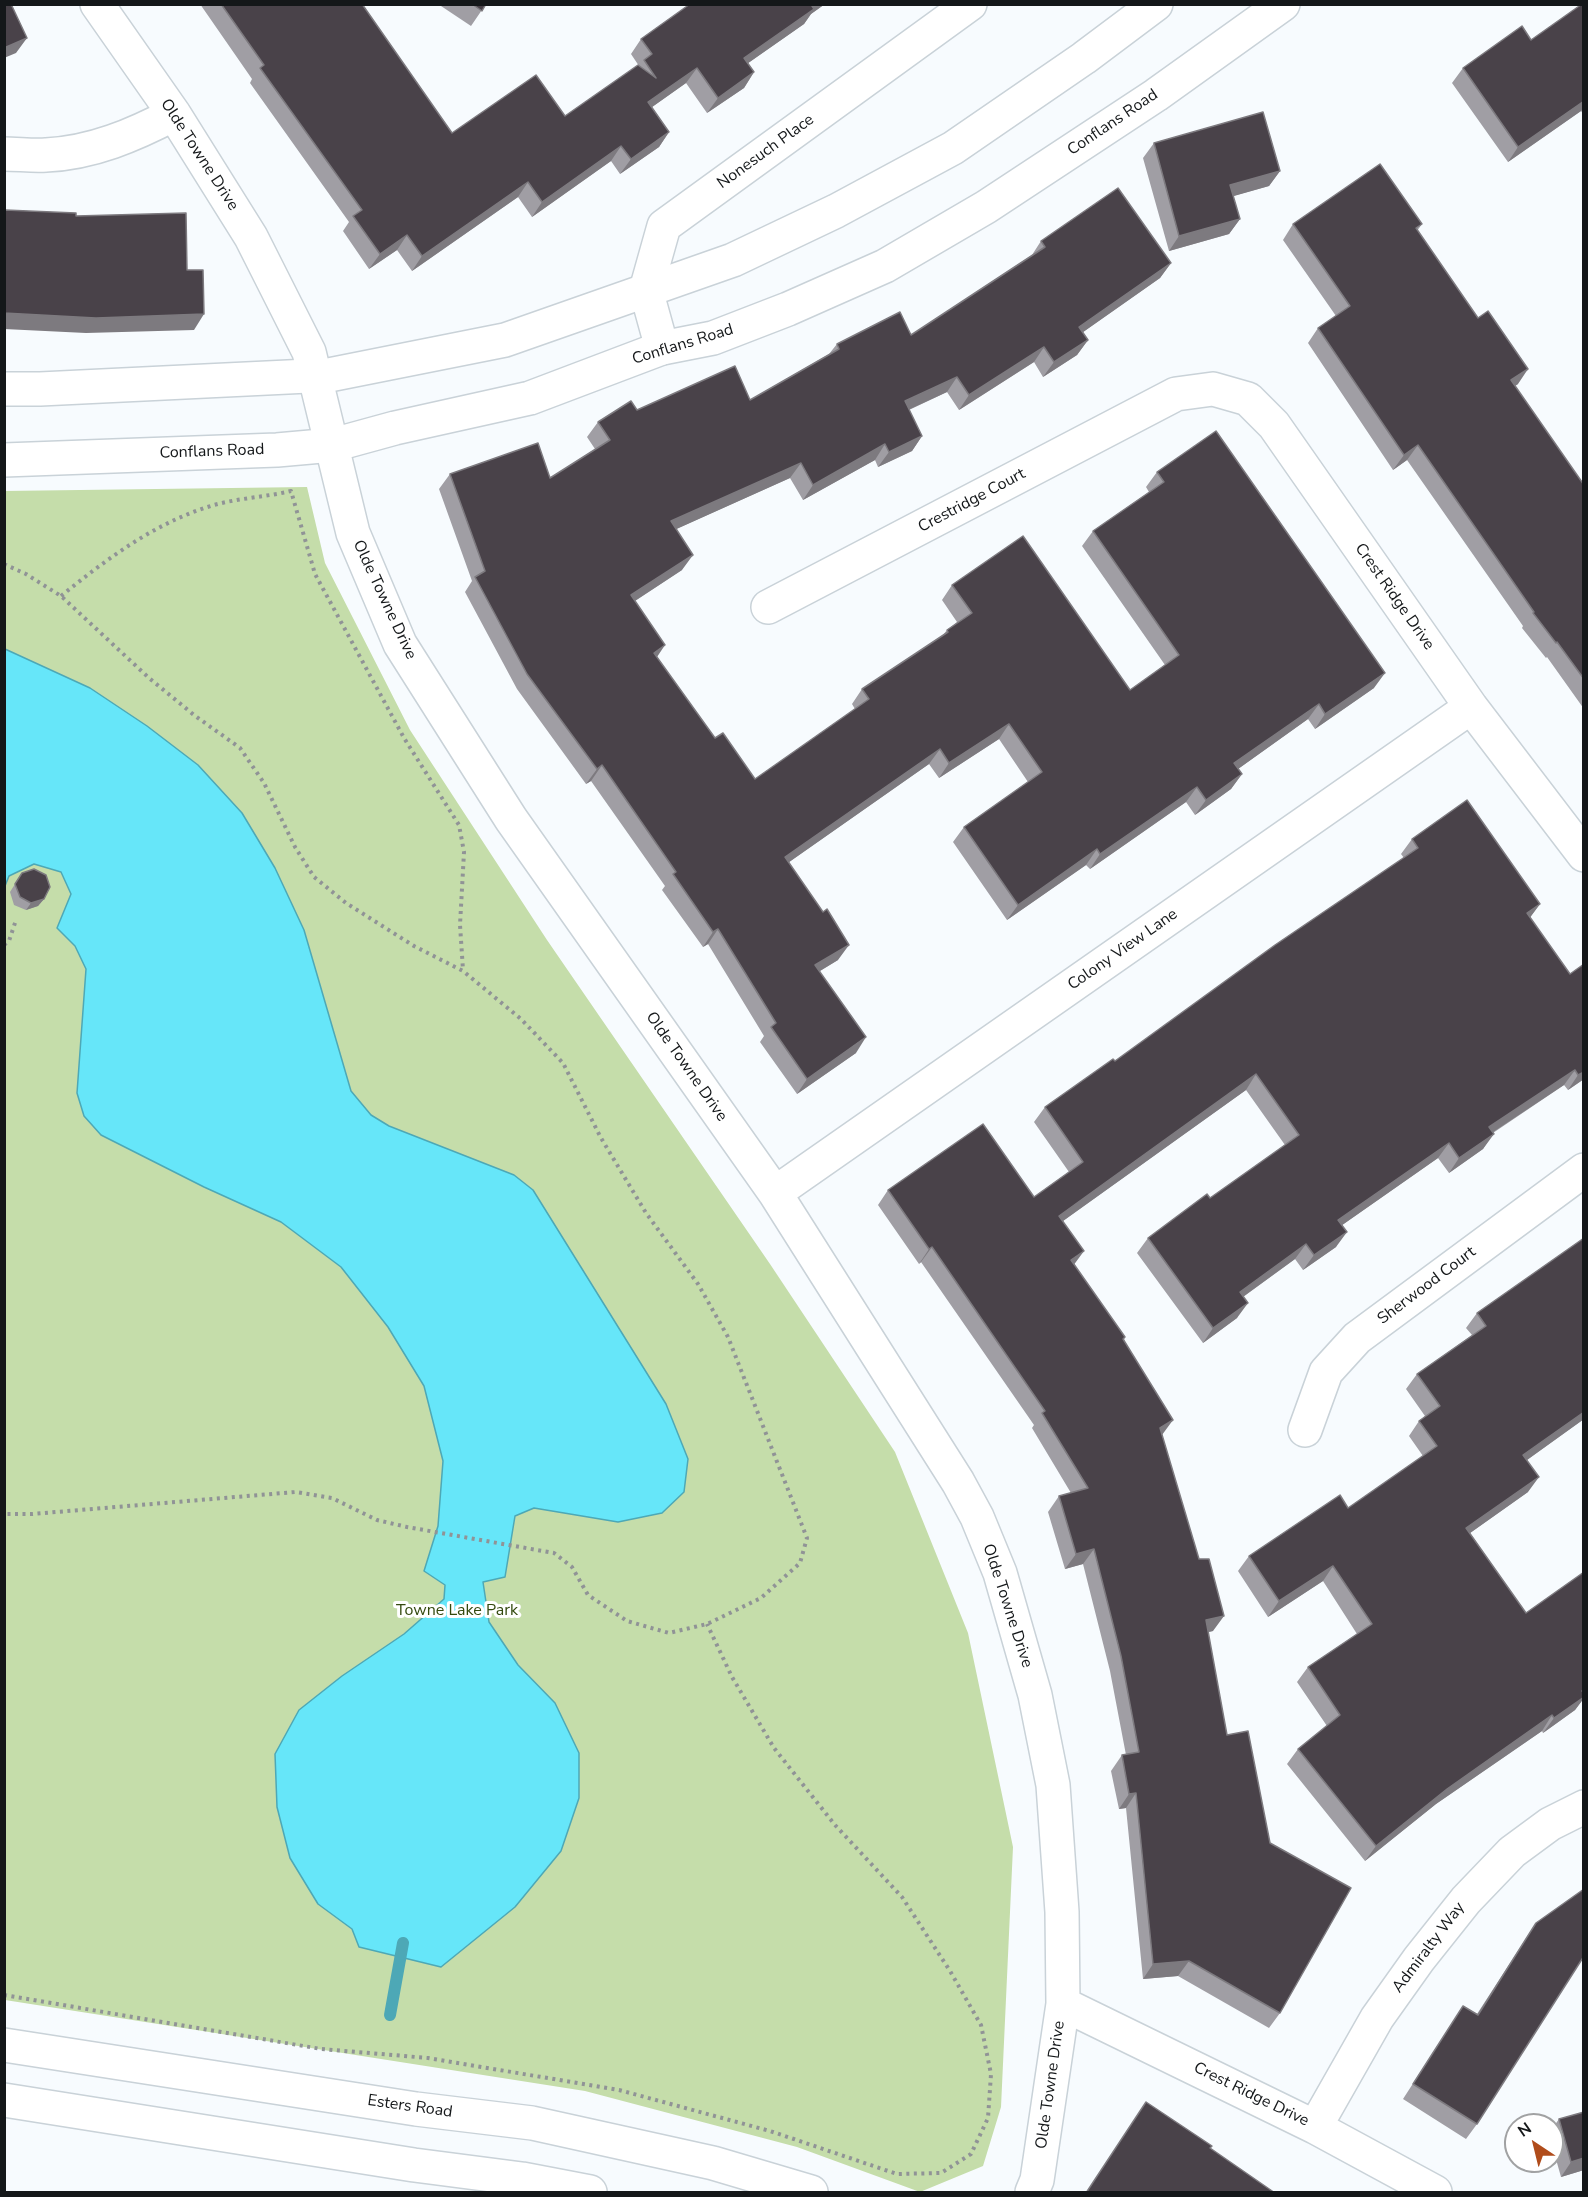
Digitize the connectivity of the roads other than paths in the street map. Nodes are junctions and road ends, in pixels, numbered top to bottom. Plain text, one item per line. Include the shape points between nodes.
1 (97, 4) edge
2 (970, 4) edge
3 (1156, 4) edge
4 (1284, 4) edge
5 (174, 114) junction
6 (4, 154) edge
7 (646, 290) junction
8 (662, 348) junction
9 (314, 375) junction
10 (4, 389) edge
11 (1176, 394) joint
12 (333, 445) junction
13 (4, 460) edge
14 (768, 607) dead end
15 (1472, 707) junction
16 (1584, 855) edge
17 (1584, 1170) edge
18 (775, 1193) junction
19 (1305, 1430) dead end
20 (1584, 1807) edge
21 (1063, 2004) junction
22 (4, 2045) edge
23 (4, 2100) edge
24 (1315, 2127) junction
25 (590, 2193) edge
26 (811, 2193) edge
27 (1032, 2193) edge
28 (1435, 2193) edge

1 - 5 street, Olde Towne Drive
2 - 7 street, Nonesuch Place via 664,226
3 - 7 street via 953,148 836,211 733,260
4 - 8 street, Conflans Road via 1156,95 986,207 885,266 713,338
5 - 6 street via 136,134 102,145 47,155
5 - 9 street, Olde Towne Drive via 251,237 309,352
7 - 8 street
7 - 9 street via 505,340
8 - 12 street, Conflans Road via 530,398
9 - 10 street
9 - 12 street, Olde Towne Drive
11 - 14 street, Crestridge Court
11 - 15 street, Crest Ridge Drive via 1213,388 1248,399 1274,425
12 - 13 street, Conflans Road
12 - 18 street, Olde Towne Drive via 353,533 400,644 511,819
15 - 16 street, Crest Ridge Drive
15 - 18 street, Colony View Lane
17 - 19 street, Sherwood Court via 1357,1338 1326,1372
18 - 21 street, Olde Towne Drive via 958,1482 1000,1573 1035,1695 1053,1785 1062,1912
20 - 24 street, Admiralty Way via 1550,1824 1512,1851 1466,1900 1377,2018
21 - 24 street, Crest Ridge Drive
21 - 27 street, Olde Towne Drive
22 - 26 street, Esters Road via 394,2106 532,2123 713,2163
23 - 25 street via 522,2179
24 - 28 street, Crest Ridge Drive

